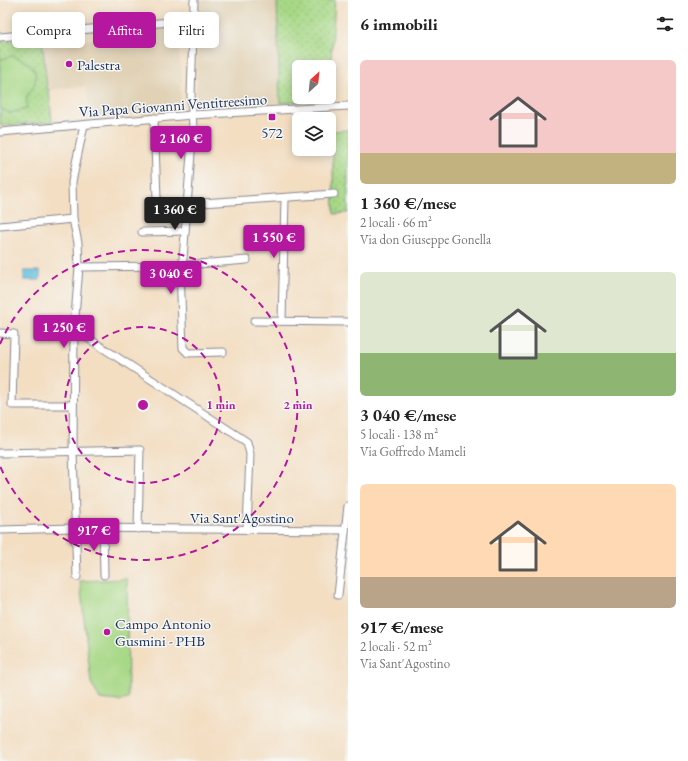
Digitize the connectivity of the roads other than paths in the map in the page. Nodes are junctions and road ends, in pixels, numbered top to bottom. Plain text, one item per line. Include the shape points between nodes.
1 (194, 0) edge
2 (194, 12) edge
3 (164, 23) edge
4 (0, 37) edge
5 (193, 48) edge
6 (348, 106) edge
7 (192, 115) junction
8 (154, 118) junction
9 (84, 125) junction
10 (0, 132) edge
11 (334, 194) dead end
12 (285, 198) junction
13 (157, 200) dead end
14 (187, 204) junction
15 (73, 219) junction
16 (0, 226) edge
17 (185, 230) junction
18 (142, 232) dead end
19 (183, 259) dead end
20 (247, 260) dead end
21 (174, 266) junction
22 (79, 267) junction
23 (254, 321) dead end
24 (282, 321) junction
25 (348, 322) edge
26 (74, 328) junction
27 (0, 333) edge
28 (223, 352) dead end
29 (73, 405) junction
30 (73, 451) junction
31 (0, 453) edge
32 (348, 506) edge
33 (75, 528) junction
34 (103, 529) junction
35 (138, 529) junction
36 (0, 530) edge
37 (247, 530) junction
38 (345, 530) junction
39 (104, 575) dead end
40 (77, 577) dead end
41 (338, 595) dead end

1 - 2 street
3 - 4 street
5 - 7 street
6 - 7 street, Via Papa Giovanni Ventitreesimo
7 - 8 street, Via Papa Giovanni Ventitreesimo
7 - 14 street
8 - 9 street, Via Papa Giovanni Ventitreesimo
8 - 13 street
9 - 10 street, Via Papa Giovanni Ventitreesimo
9 - 15 street via 72,182
11 - 12 street
12 - 14 street
12 - 24 street
14 - 17 street
15 - 16 street
15 - 22 street
17 - 18 street
17 - 19 street
20 - 21 street
21 - 22 street
21 - 28 street via 180,271 183,348 188,353
22 - 26 street
23 - 24 street
24 - 25 street
26 - 29 street
26 - 37 street via 247,442 250,454
27 - 29 street via 14,334 12,405
29 - 30 street
30 - 31 street
30 - 33 street
30 - 35 street via 140,450
32 - 38 street
33 - 34 street, Via Sant'Agostino
33 - 36 street, Via Sant'Agostino
33 - 40 street
34 - 35 street, Via Sant'Agostino
34 - 39 street
35 - 37 street, Via Sant'Agostino
37 - 38 street, Via Sant'Agostino
38 - 41 street

